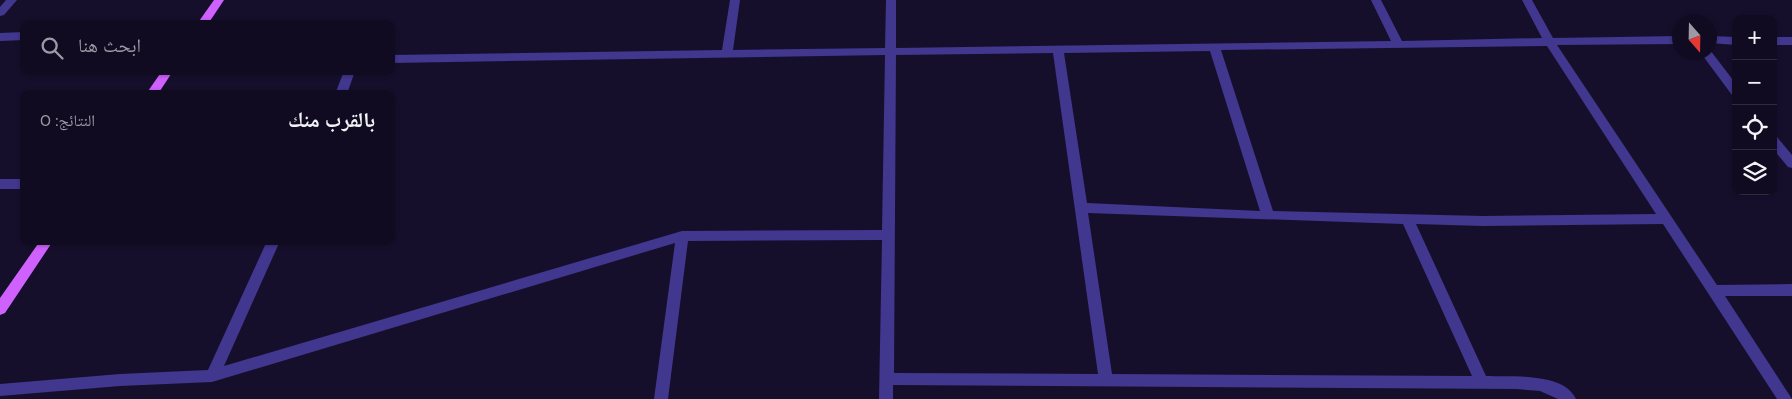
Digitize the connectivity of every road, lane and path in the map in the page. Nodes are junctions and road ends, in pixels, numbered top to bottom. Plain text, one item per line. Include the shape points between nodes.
1 (12, 0) edge
2 (219, 0) edge
3 (735, 0) edge
4 (891, 0) edge
5 (1376, 0) edge
6 (1527, 0) edge
7 (0, 13) edge
8 (205, 20) edge
9 (20, 36) edge
10 (0, 37) edge
11 (1672, 40) edge
12 (1717, 40) edge
13 (1549, 41) junction
14 (1732, 41) edge
15 (1777, 41) edge
16 (1792, 41) edge
17 (1398, 43) junction
18 (1214, 47) junction
19 (1058, 50) junction
20 (727, 53) junction
21 (892, 53) junction
22 (395, 59) edge
23 (1711, 60) edge
24 (165, 75) edge
25 (348, 75) edge
26 (1732, 87) edge
27 (155, 90) edge
28 (343, 90) edge
29 (1777, 145) edge
30 (1792, 164) edge
31 (0, 184) edge
32 (20, 184) edge
33 (1080, 208) junction
34 (1268, 216) junction
35 (1665, 219) junction
36 (1408, 220) junction
37 (890, 235) junction
38 (682, 236) junction
39 (44, 245) edge
40 (272, 245) edge
41 (1792, 290) edge
42 (1714, 291) junction
43 (0, 310) edge
44 (212, 376) junction
45 (886, 379) junction
46 (1106, 380) junction
47 (1482, 382) junction
48 (0, 390) edge
49 (661, 399) edge
50 (886, 399) edge
51 (1569, 399) edge
52 (1785, 399) edge

1 - 7 street
2 - 8 main road
3 - 20 street
4 - 21 street
5 - 17 street
6 - 13 street
9 - 10 street
11 - 13 street
12 - 14 street
13 - 17 street
13 - 35 street
15 - 16 street
17 - 18 street
18 - 19 street
18 - 34 street
19 - 21 street
19 - 33 street
20 - 21 street
20 - 22 street
21 - 37 street
23 - 26 street
24 - 27 main road
25 - 28 street
29 - 30 street
31 - 32 street
33 - 34 street
33 - 46 street
34 - 36 street
35 - 36 street
35 - 42 street
36 - 47 street
37 - 38 street
37 - 45 street
38 - 44 street
38 - 49 street
39 - 43 main road
40 - 44 street
41 - 42 street
42 - 52 street
44 - 48 street
45 - 46 street
45 - 50 street
46 - 47 street
47 - 51 street via 1558,388

